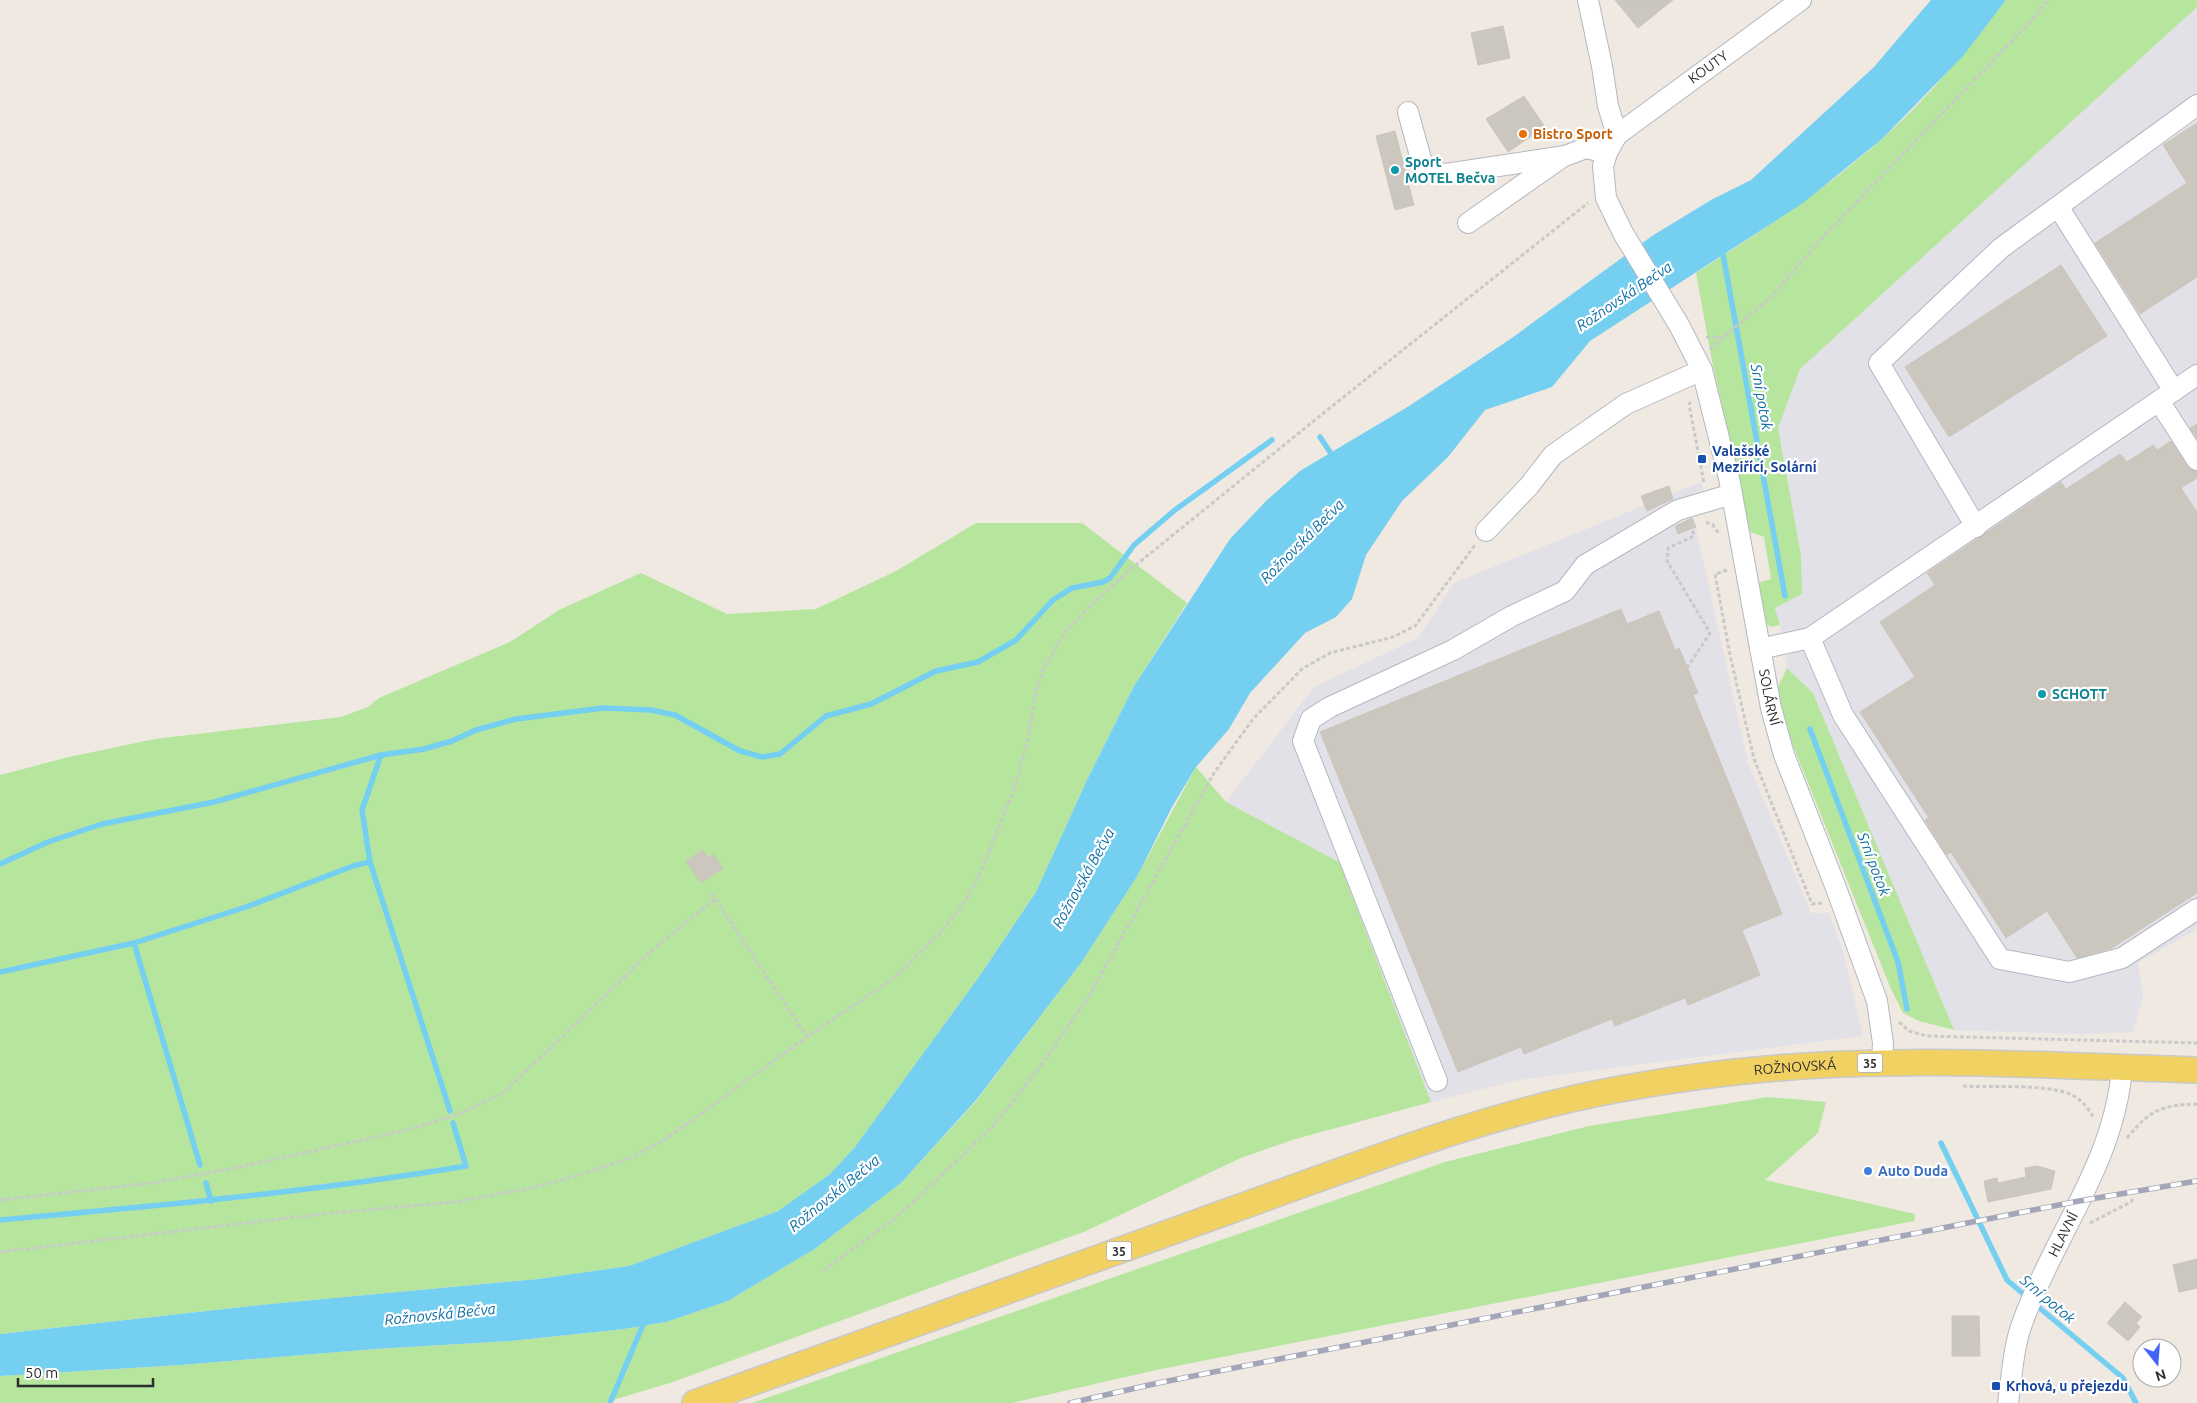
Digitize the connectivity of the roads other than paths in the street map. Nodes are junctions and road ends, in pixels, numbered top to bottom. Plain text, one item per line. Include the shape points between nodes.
1 (1588, 0) edge
2 (1801, 0) edge
3 (2197, 105) edge
4 (1408, 112) dead end
5 (1617, 135) junction
6 (1607, 153) junction
7 (1565, 156) junction
8 (2059, 208) junction
9 (1468, 223) dead end
10 (1679, 325) joint
11 (1702, 370) junction
12 (2197, 375) edge
13 (2167, 396) junction
14 (2197, 460) edge
15 (1732, 494) junction
16 (1976, 527) junction
17 (1486, 531) road end
18 (1810, 638) junction
19 (1760, 649) junction
20 (2197, 909) edge
21 (1882, 1062) junction
22 (2122, 1068) junction
23 (2197, 1070) edge
24 (1437, 1081) dead end
25 (695, 1403) edge
26 (2008, 1403) edge

1 - 5 street via 1608,106
2 - 5 street, KOUTY
3 - 8 street
4 - 7 street via 1424,170 1446,174
5 - 6 street, KOUTY
6 - 7 street via 1586,148
6 - 10 street, KOUTY via 1603,177 1606,198
7 - 9 street
8 - 13 street
8 - 16 street via 2001,248 1879,363
10 - 11 street, SOLÁRNÍ
11 - 15 street, SOLÁRNÍ
11 - 17 street via 1626,404 1553,455 1530,486
12 - 13 street
13 - 14 street
13 - 16 street
15 - 19 street, SOLÁRNÍ
15 - 24 street via 1678,510 1585,565 1565,591 1311,719 1303,741
16 - 18 street
18 - 19 street
18 - 20 street via 1843,715 2000,958 2069,972 2122,958
19 - 21 street, SOLÁRNÍ via 1784,755 1876,1001 1883,1044
21 - 22 main road, ROŽNOVSKÁ / 35
21 - 25 main road, ROŽNOVSKÁ / 35 via 1658,1082 1546,1106 1354,1167
22 - 23 main road, ROŽNOVSKÁ / 35
22 - 26 street, HLAVNÍ via 2115,1116 2106,1141 2030,1304 2015,1354

